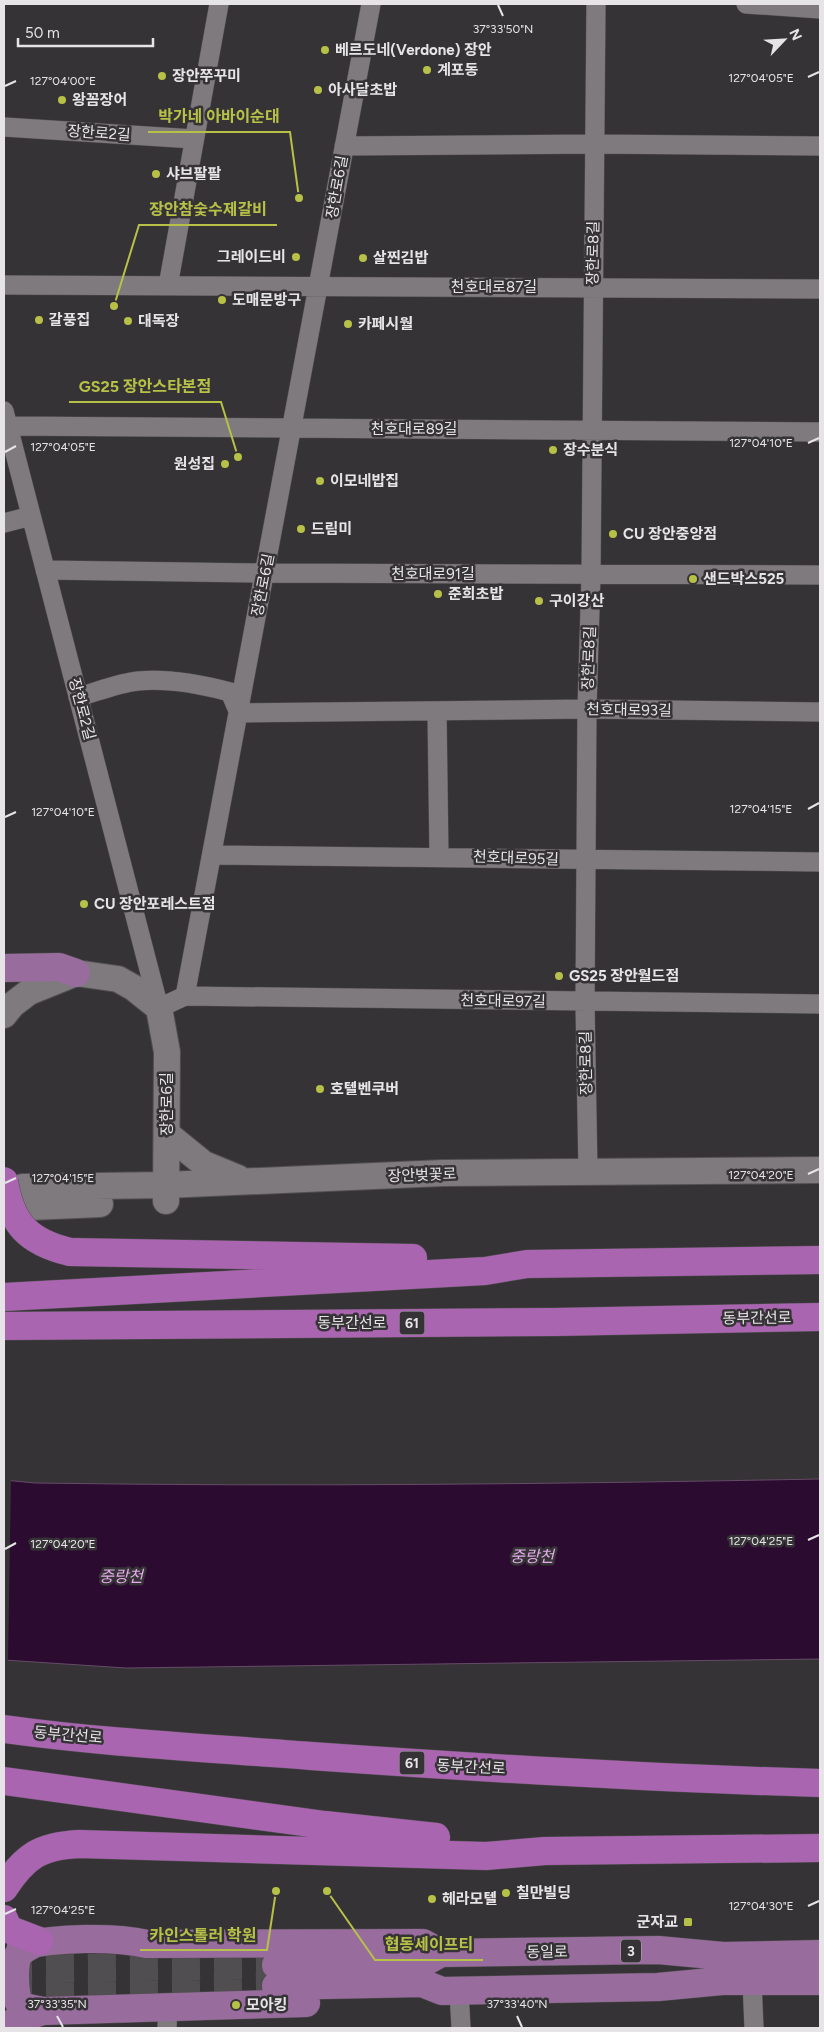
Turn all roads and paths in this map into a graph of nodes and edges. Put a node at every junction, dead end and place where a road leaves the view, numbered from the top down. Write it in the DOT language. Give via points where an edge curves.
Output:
graph roads {
  1 [pos="219,4"];
  2 [pos="371,4"];
  3 [pos="596,4"];
  4 [pos="746,4"];
  5 [pos="820,9"];
  6 [pos="4,127"];
  7 [pos="194,139"];
  8 [pos="594,144"];
  9 [pos="344,146"];
  10 [pos="820,146"];
  11 [pos="4,285"];
  12 [pos="168,286"];
  13 [pos="319,286"];
  14 [pos="592,288"];
  15 [pos="820,289"];
  16 [pos="6,418"];
  17 [pos="293,428"];
  18 [pos="592,430"];
  19 [pos="820,432"];
  20 [pos="31,516"];
  21 [pos="4,523"];
  22 [pos="45,570"];
  23 [pos="265,573"];
  24 [pos="591,574"];
  25 [pos="820,574"];
  26 [pos="78,697"];
  27 [pos="587,709"];
  28 [pos="437,711"];
  29 [pos="820,712"];
  30 [pos="239,713"];
  31 [pos="212,854"];
  32 [pos="439,856"];
  33 [pos="586,860"];
  34 [pos="820,862"];
  35 [pos="4,968"];
  36 [pos="76,973"];
  37 [pos="186,996"];
  38 [pos="585,1002"];
  39 [pos="820,1004"];
  40 [pos="159,1008"];
  41 [pos="4,1015"];
  42 [pos="167,1134"];
  43 [pos="820,1170"];
  44 [pos="588,1172"];
  45 [pos="247,1181"];
  46 [pos="820,1188"];
  47 [pos="19,1192"];
  48 [pos="166,1193"];
  49 [pos="820,1260"];
  50 [pos="527,1264"];
  51 [pos="4,1297"];
  52 [pos="820,1317"];
  53 [pos="4,1326"];
  54 [pos="4,1729"];
  55 [pos="4,1781"];
  56 [pos="820,1783"];
  57 [pos="820,1848"];
  58 [pos="545,1850"];
  59 [pos="4,1888"];
  60 [pos="4,1919"];
  61 [pos="39,1941"];
  62 [pos="4,1951"];
  63 [pos="441,1953"];
  64 [pos="820,1954"];
  65 [pos="752,1981"];
  66 [pos="820,1981"];
  67 [pos="451,1991"];
  68 [pos="43,2010"];
  69 [pos="167,2017"];
  70 [pos="5,2028"];
  71 [pos="461,2028"];
  72 [pos="754,2028"];
  1 -- 7 [label="street"];
  2 -- 9 [label="street, 장한로6길"];
  3 -- 8 [label="street, 장한로8길"];
  4 -- 5 [label="street"];
  6 -- 7 [label="street, 장한로2길"];
  7 -- 12 [label="street"];
  8 -- 9 [label="street, 장한로6길"];
  8 -- 10 [label="street"];
  8 -- 14 [label="street, 장한로8길"];
  9 -- 13 [label="street, 장한로6길"];
  11 -- 12 [label="street, 천호대로87길"];
  12 -- 13 [label="street, 천호대로87길"];
  13 -- 14 [label="street, 천호대로87길"];
  13 -- 17 [label="street, 장한로6길"];
  14 -- 15 [label="street, 천호대로87길"];
  14 -- 18 [label="street, 장한로8길"];
  16 -- 17 [label="street, 천호대로89길"];
  16 -- 20 [label="street, 장한로2길"];
  17 -- 18 [label="street, 천호대로89길"];
  17 -- 23 [label="street, 장한로6길"];
  18 -- 19 [label="street, 천호대로89길"];
  18 -- 24 [label="street, 장한로8길"];
  20 -- 21 [label="street"];
  20 -- 22 [label="street, 장한로2길"];
  22 -- 23 [label="street, 천호대로91길"];
  22 -- 26 [label="street, 장한로2길"];
  23 -- 24 [label="street, 천호대로91길"];
  23 -- 30 [label="street, 장한로6길"];
  24 -- 25 [label="street, 천호대로91길"];
  24 -- 27 [label="street, 장한로8길"];
  26 -- 30 [label="street" via="136,681 169,680 230,692"];
  26 -- 40 [label="street, 장한로2길"];
  27 -- 28 [label="street, 천호대로93길"];
  27 -- 29 [label="street, 천호대로93길"];
  27 -- 33 [label="street, 장한로8길"];
  28 -- 30 [label="street, 천호대로93길"];
  28 -- 32 [label="street"];
  30 -- 31 [label="street, 장한로6길"];
  31 -- 32 [label="street, 천호대로95길"];
  31 -- 37 [label="street, 장한로6길"];
  32 -- 33 [label="street, 천호대로95길"];
  33 -- 34 [label="street, 천호대로95길"];
  33 -- 38 [label="street, 장한로8길"];
  35 -- 36 [label="main road" via="59,967"];
  36 -- 40 [label="street" via="118,979"];
  36 -- 41 [label="street" via="29,992"];
  37 -- 38 [label="street, 천호대로97길"];
  37 -- 40 [label="street"];
  38 -- 39 [label="street, 천호대로97길"];
  38 -- 44 [label="street, 장한로8길"];
  40 -- 42 [label="street, 장한로6길" via="166,1052"];
  42 -- 45 [label="street" via="204,1164"];
  42 -- 48 [label="street, 장한로6길"];
  43 -- 44 [label="street, 장안벚꽃로"];
  44 -- 45 [label="street, 장안벚꽃로" via="443,1173"];
  45 -- 48 [label="street, 장안벚꽃로"];
  46 -- 48 [label="street, 장안벚꽃로"];
  47 -- 48 [label="street, 장안벚꽃로"];
  47 -- 50 [label="highway, bridge" via="13,1214 23,1230 54,1248 70,1252 484,1259"];
  49 -- 50 [label="highway"];
  50 -- 51 [label="highway" via="485,1271"];
  52 -- 53 [label="highway, 동부간선로 / 61"];
  54 -- 56 [label="highway, 동부간선로 / 61" via="213,1749 430,1764"];
  55 -- 58 [label="highway" via="389,1833 487,1841"];
  57 -- 58 [label="highway"];
  58 -- 59 [label="highway" via="486,1856 79,1844 54,1846 34,1855 18,1867"];
  60 -- 61 [label="highway" via="8,1929"];
  61 -- 62 [label="main road"];
  61 -- 63 [label="main road" via="423,1944"];
  61 -- 68 [label="main road" via="17,1955 17,2000 22,2005"];
  63 -- 64 [label="main road, 동일로 / 3" via="658,1950 723,1956"];
  63 -- 67 [label="main road, 동일로 / 3" via="423,1963 276,1976 422,1983"];
  65 -- 66 [label="main road, 동일로 / 3"];
  65 -- 67 [label="main road, 동일로 / 3" via="658,1987"];
  65 -- 72 [label="street"];
  67 -- 69 [label="main road" via="423,1998"];
  67 -- 71 [label="street"];
  68 -- 69 [label="main road"];
  68 -- 70 [label="main road" via="20,2018"];
}
